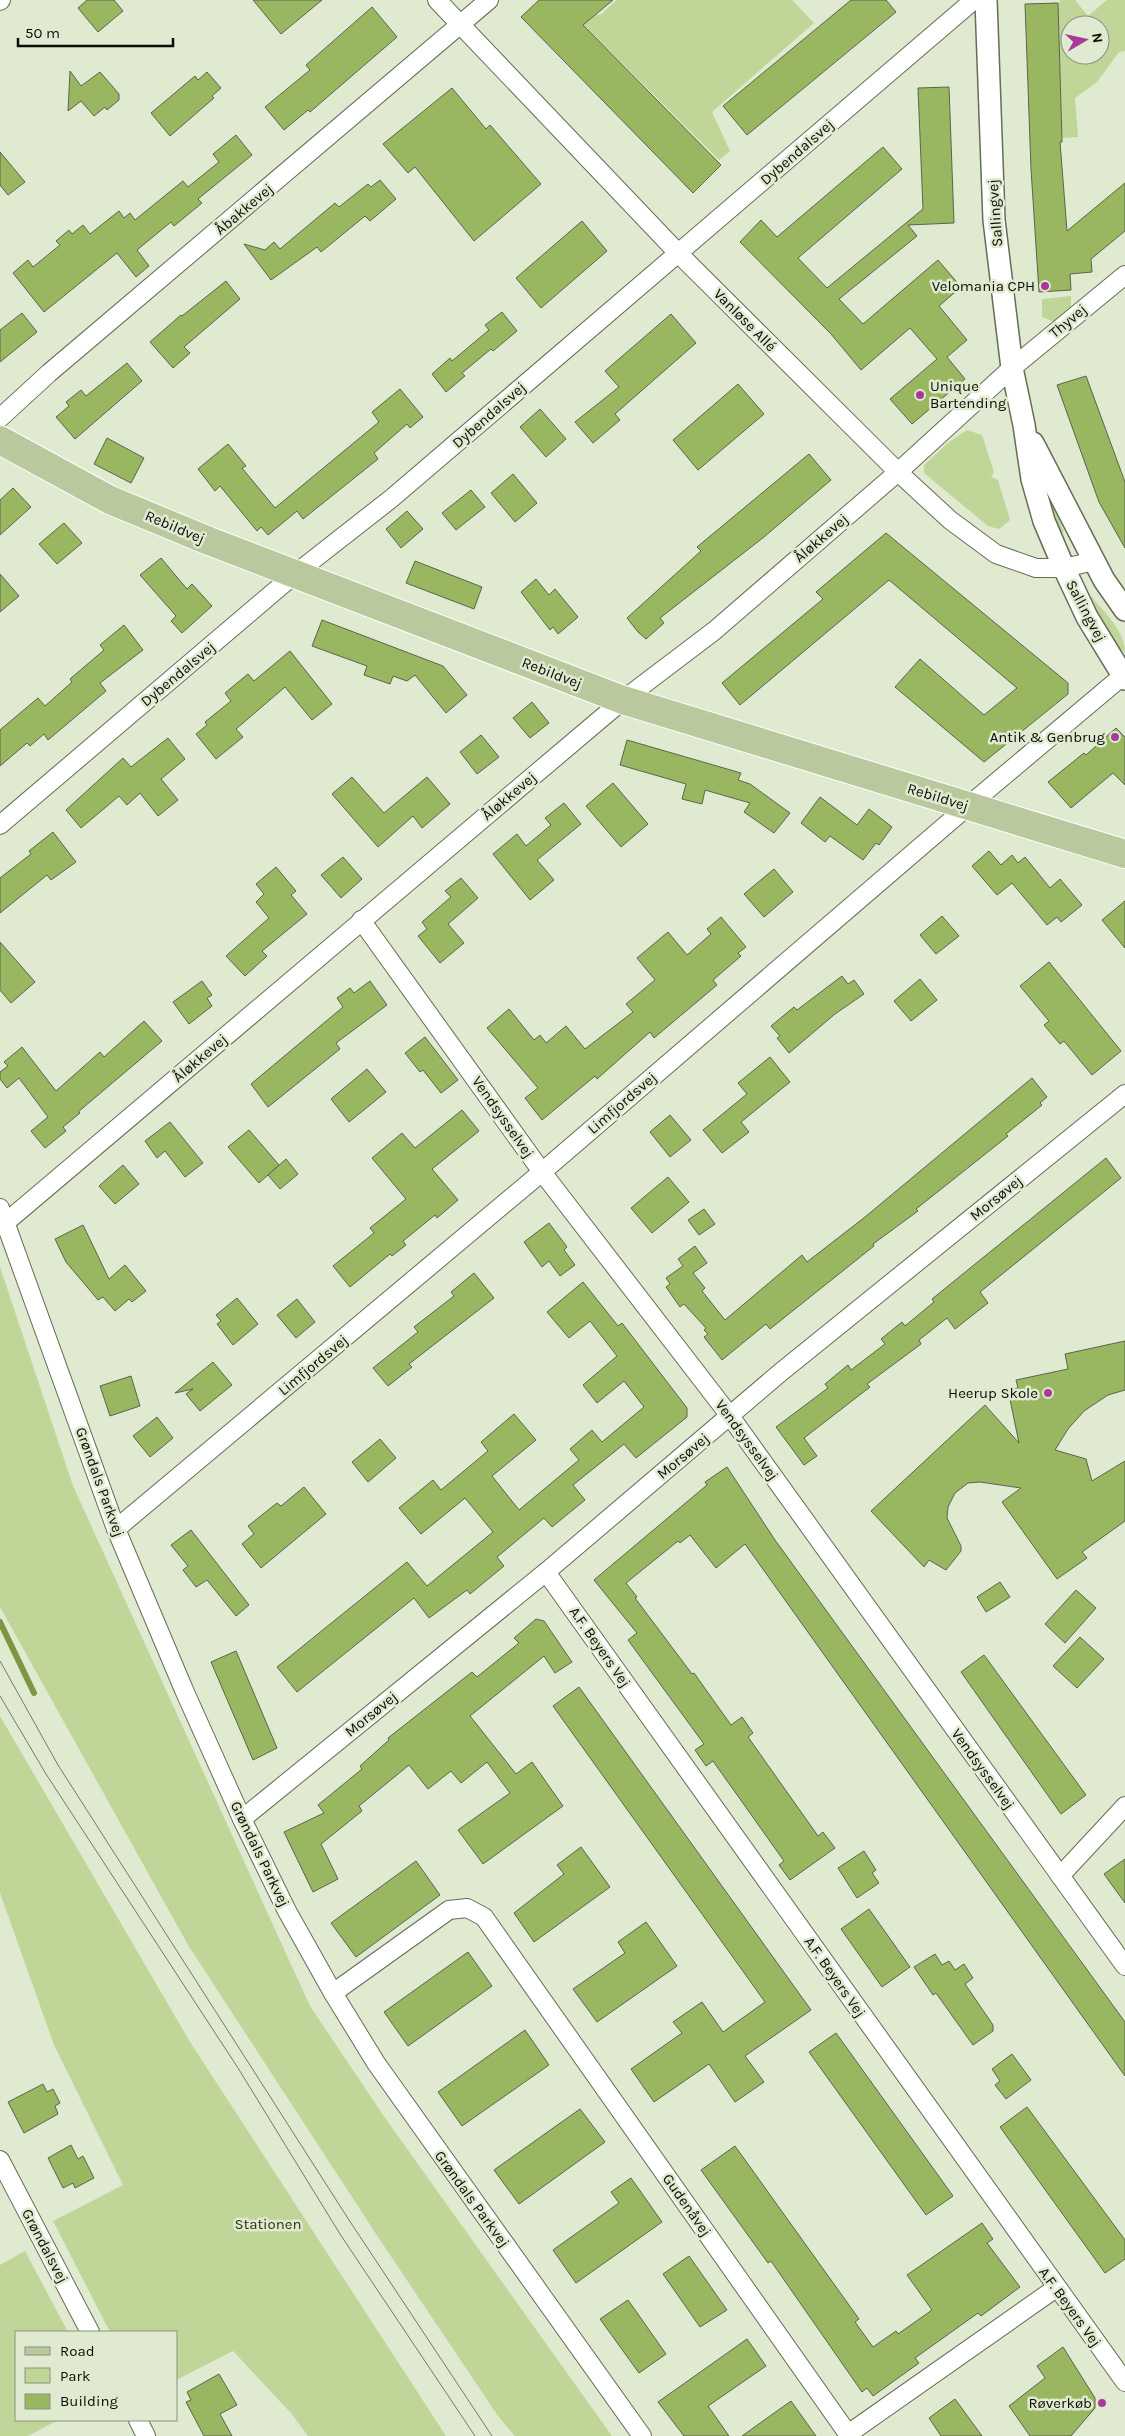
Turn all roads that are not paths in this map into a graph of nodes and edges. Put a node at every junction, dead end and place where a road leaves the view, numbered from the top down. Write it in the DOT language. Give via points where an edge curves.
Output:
graph roads {
  1 [pos="437,0"];
  2 [pos="489,0"];
  3 [pos="974,0"];
  4 [pos="986,0"];
  5 [pos="460,24"];
  6 [pos="679,254"];
  7 [pos="1125,275"];
  8 [pos="1012,368"];
  9 [pos="0,418"];
  10 [pos="1024,425"];
  11 [pos="0,440"];
  12 [pos="898,472"];
  13 [pos="1094,561"];
  14 [pos="1064,568"];
  15 [pos="295,574"];
  16 [pos="1125,610"];
  17 [pos="1124,676"];
  18 [pos="623,700"];
  19 [pos="968,806"];
  20 [pos="0,825"];
  21 [pos="1125,854"];
  22 [pos="361,920"];
  23 [pos="1125,1094"];
  24 [pos="542,1172"];
  25 [pos="2,1215"];
  26 [pos="730,1416"];
  27 [pos="116,1530"];
  28 [pos="546,1572"];
  29 [pos="1125,1806"];
  30 [pos="242,1819"];
  31 [pos="1060,1876"];
  32 [pos="1125,1966"];
  33 [pos="333,1993"];
  34 [pos="0,2160"];
  35 [pos="1056,2288"];
  36 [pos="89,2331"];
  37 [pos="1125,2382"];
  38 [pos="138,2421"];
  39 [pos="146,2436"];
  40 [pos="642,2436"];
  1 -- 5 [label="street, Vanløse Allé"];
  2 -- 5 [label="street, Åbakkevej"];
  3 -- 6 [label="street, Dybendalsvej"];
  4 -- 8 [label="street, Sallingvej" via="994,220"];
  5 -- 6 [label="street, Vanløse Allé"];
  5 -- 9 [label="street, Åbakkevej"];
  6 -- 12 [label="street, Vanløse Allé"];
  6 -- 15 [label="street, Dybendalsvej" via="392,498"];
  7 -- 8 [label="street, Thyvej"];
  8 -- 10 [label="street, Sallingvej"];
  8 -- 12 [label="street, Åløkkevej"];
  10 -- 13 [label="street, Sallingvej"];
  10 -- 14 [label="street, Sallingvej" via="1032,479 1044,521"];
  11 -- 15 [label="main road, Rebildvej" via="110,500"];
  12 -- 14 [label="street, Vanløse Allé" via="950,520 996,554 1036,568"];
  12 -- 18 [label="street, Åløkkevej" via="714,631"];
  13 -- 14 [label="street, Vanløse Allé"];
  13 -- 16 [label="street, Sallingvej"];
  14 -- 17 [label="street, Sallingvej" via="1087,617"];
  15 -- 18 [label="main road, Rebildvej"];
  15 -- 20 [label="street, Dybendalsvej"];
  17 -- 19 [label="street, Limfjordsvej"];
  18 -- 19 [label="main road, Rebildvej"];
  18 -- 22 [label="street, Åløkkevej"];
  19 -- 21 [label="main road, Rebildvej"];
  19 -- 24 [label="street, Limfjordsvej"];
  22 -- 24 [label="street, Vendsysselvej"];
  22 -- 25 [label="street, Åløkkevej"];
  23 -- 26 [label="street, Morsøvej"];
  24 -- 26 [label="street, Vendsysselvej"];
  24 -- 27 [label="street, Limfjordsvej"];
  25 -- 27 [label="street, Grøndals Parkvej"];
  26 -- 28 [label="street, Morsøvej"];
  26 -- 31 [label="street, Vendsysselvej"];
  27 -- 30 [label="street, Grøndals Parkvej"];
  28 -- 30 [label="street, Morsøvej"];
  28 -- 35 [label="street, A.F. Beyers Vej"];
  29 -- 31 [label="street"];
  30 -- 33 [label="street, Grøndals Parkvej" via="287,1911"];
  31 -- 32 [label="street, Vendsysselvej"];
  33 -- 35 [label="street, Gudenåvej" via="449,1910 467,1908 484,1917 848,2434"];
  33 -- 40 [label="street, Grøndals Parkvej" via="376,2064"];
  34 -- 36 [label="street, Grøndalsvej"];
  35 -- 37 [label="street, A.F. Beyers Vej"];
  38 -- 39 [label="street"];
}
